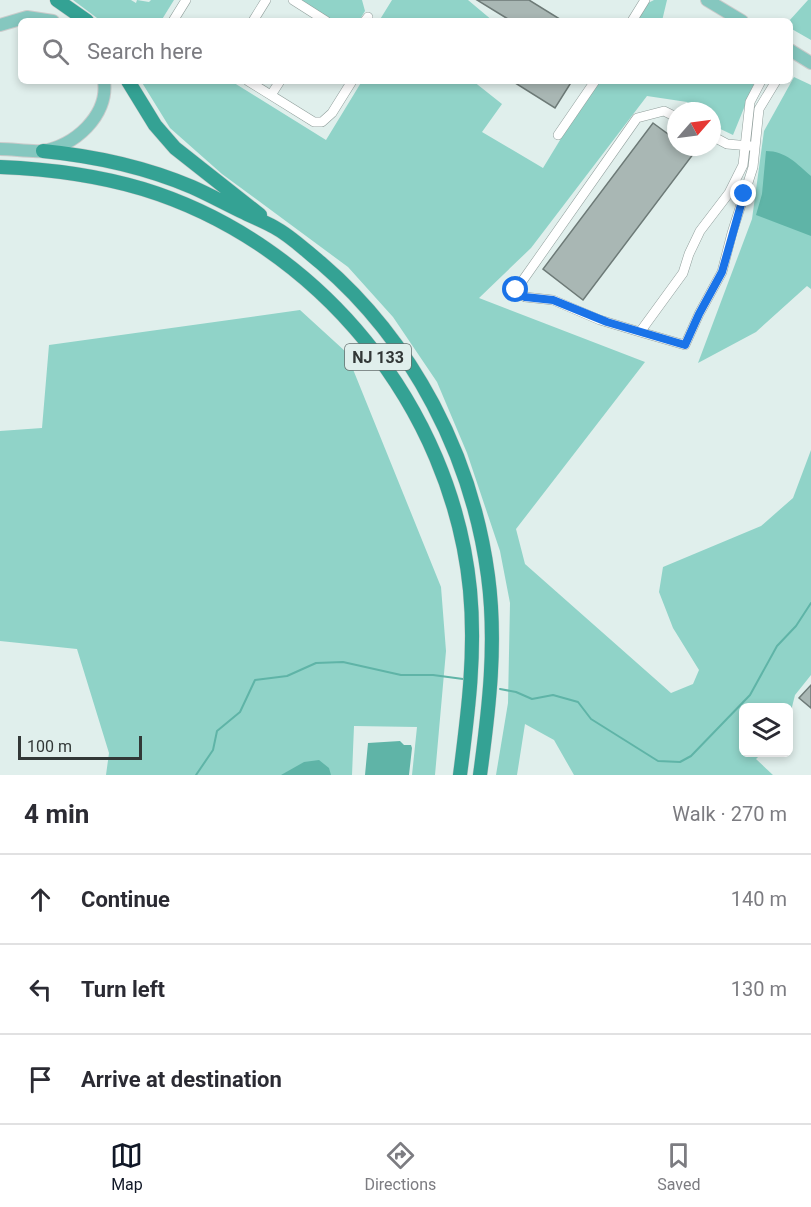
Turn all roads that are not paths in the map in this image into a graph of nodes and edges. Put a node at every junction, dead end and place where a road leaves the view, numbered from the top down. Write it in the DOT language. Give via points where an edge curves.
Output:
graph roads {
  1 [pos="57,0"];
  2 [pos="186,0"];
  3 [pos="266,0"];
  4 [pos="293,0"];
  5 [pos="645,0"];
  6 [pos="707,0"];
  7 [pos="83,18"];
  8 [pos="175,18"];
  9 [pos="255,18"];
  10 [pos="319,18"];
  11 [pos="634,18"];
  12 [pos="737,18"];
  13 [pos="18,19"];
  14 [pos="0,25"];
  15 [pos="793,55"];
  16 [pos="811,63"];
  17 [pos="104,84"];
  18 [pos="130,84"];
  19 [pos="253,84"];
  20 [pos="278,84"];
  21 [pos="350,84"];
  22 [pos="593,84"];
  23 [pos="759,84"];
  24 [pos="774,84"];
  25 [pos="271,95"];
  26 [pos="667,112"];
  27 [pos="558,135"];
  28 [pos="721,141"];
  29 [pos="750,146"];
  30 [pos="0,149"];
  31 [pos="43,151"];
  32 [pos="0,167"];
  33 [pos="275,228"];
  34 [pos="640,332"];
  35 [pos="460,775"];
  36 [pos="480,775"];
  1 -- 7 [label="highway"];
  2 -- 8 [label="lane"];
  3 -- 9 [label="lane"];
  4 -- 10 [label="lane"];
  5 -- 11 [label="lane"];
  6 -- 12 [label="main road"];
  13 -- 14 [label="main road"];
  15 -- 16 [label="main road"];
  17 -- 31 [label="main road" via="102,104 87,129"];
  18 -- 33 [label="highway" via="154,125 175,148"];
  19 -- 25 [label="lane"];
  20 -- 25 [label="lane"];
  21 -- 25 [label="lane" via="322,122 314,122"];
  22 -- 27 [label="lane"];
  23 -- 29 [label="lane" via="750,102"];
  24 -- 29 [label="lane" via="759,109"];
  26 -- 34 [label="lane" via="637,118 516,290 525,297 553,300"];
  28 -- 29 [label="lane"];
  29 -- 34 [label="lane" via="729,193 700,231 683,273"];
  29 -- 34 [label="lane" via="753,167 722,272 685,345"];
  30 -- 31 [label="main road, NJ 133"];
  31 -- 33 [label="highway, NJ 133" via="102,159 167,177"];
  32 -- 35 [label="highway, NJ 133" via="49,169 112,180 166,197 218,221 273,254 305,279 374,351 430,444 450,496 466,560 472,666"];
  33 -- 36 [label="highway, NJ 133" via="334,274 391,335 436,411 460,465 484,548 492,613 491,685"];
}
